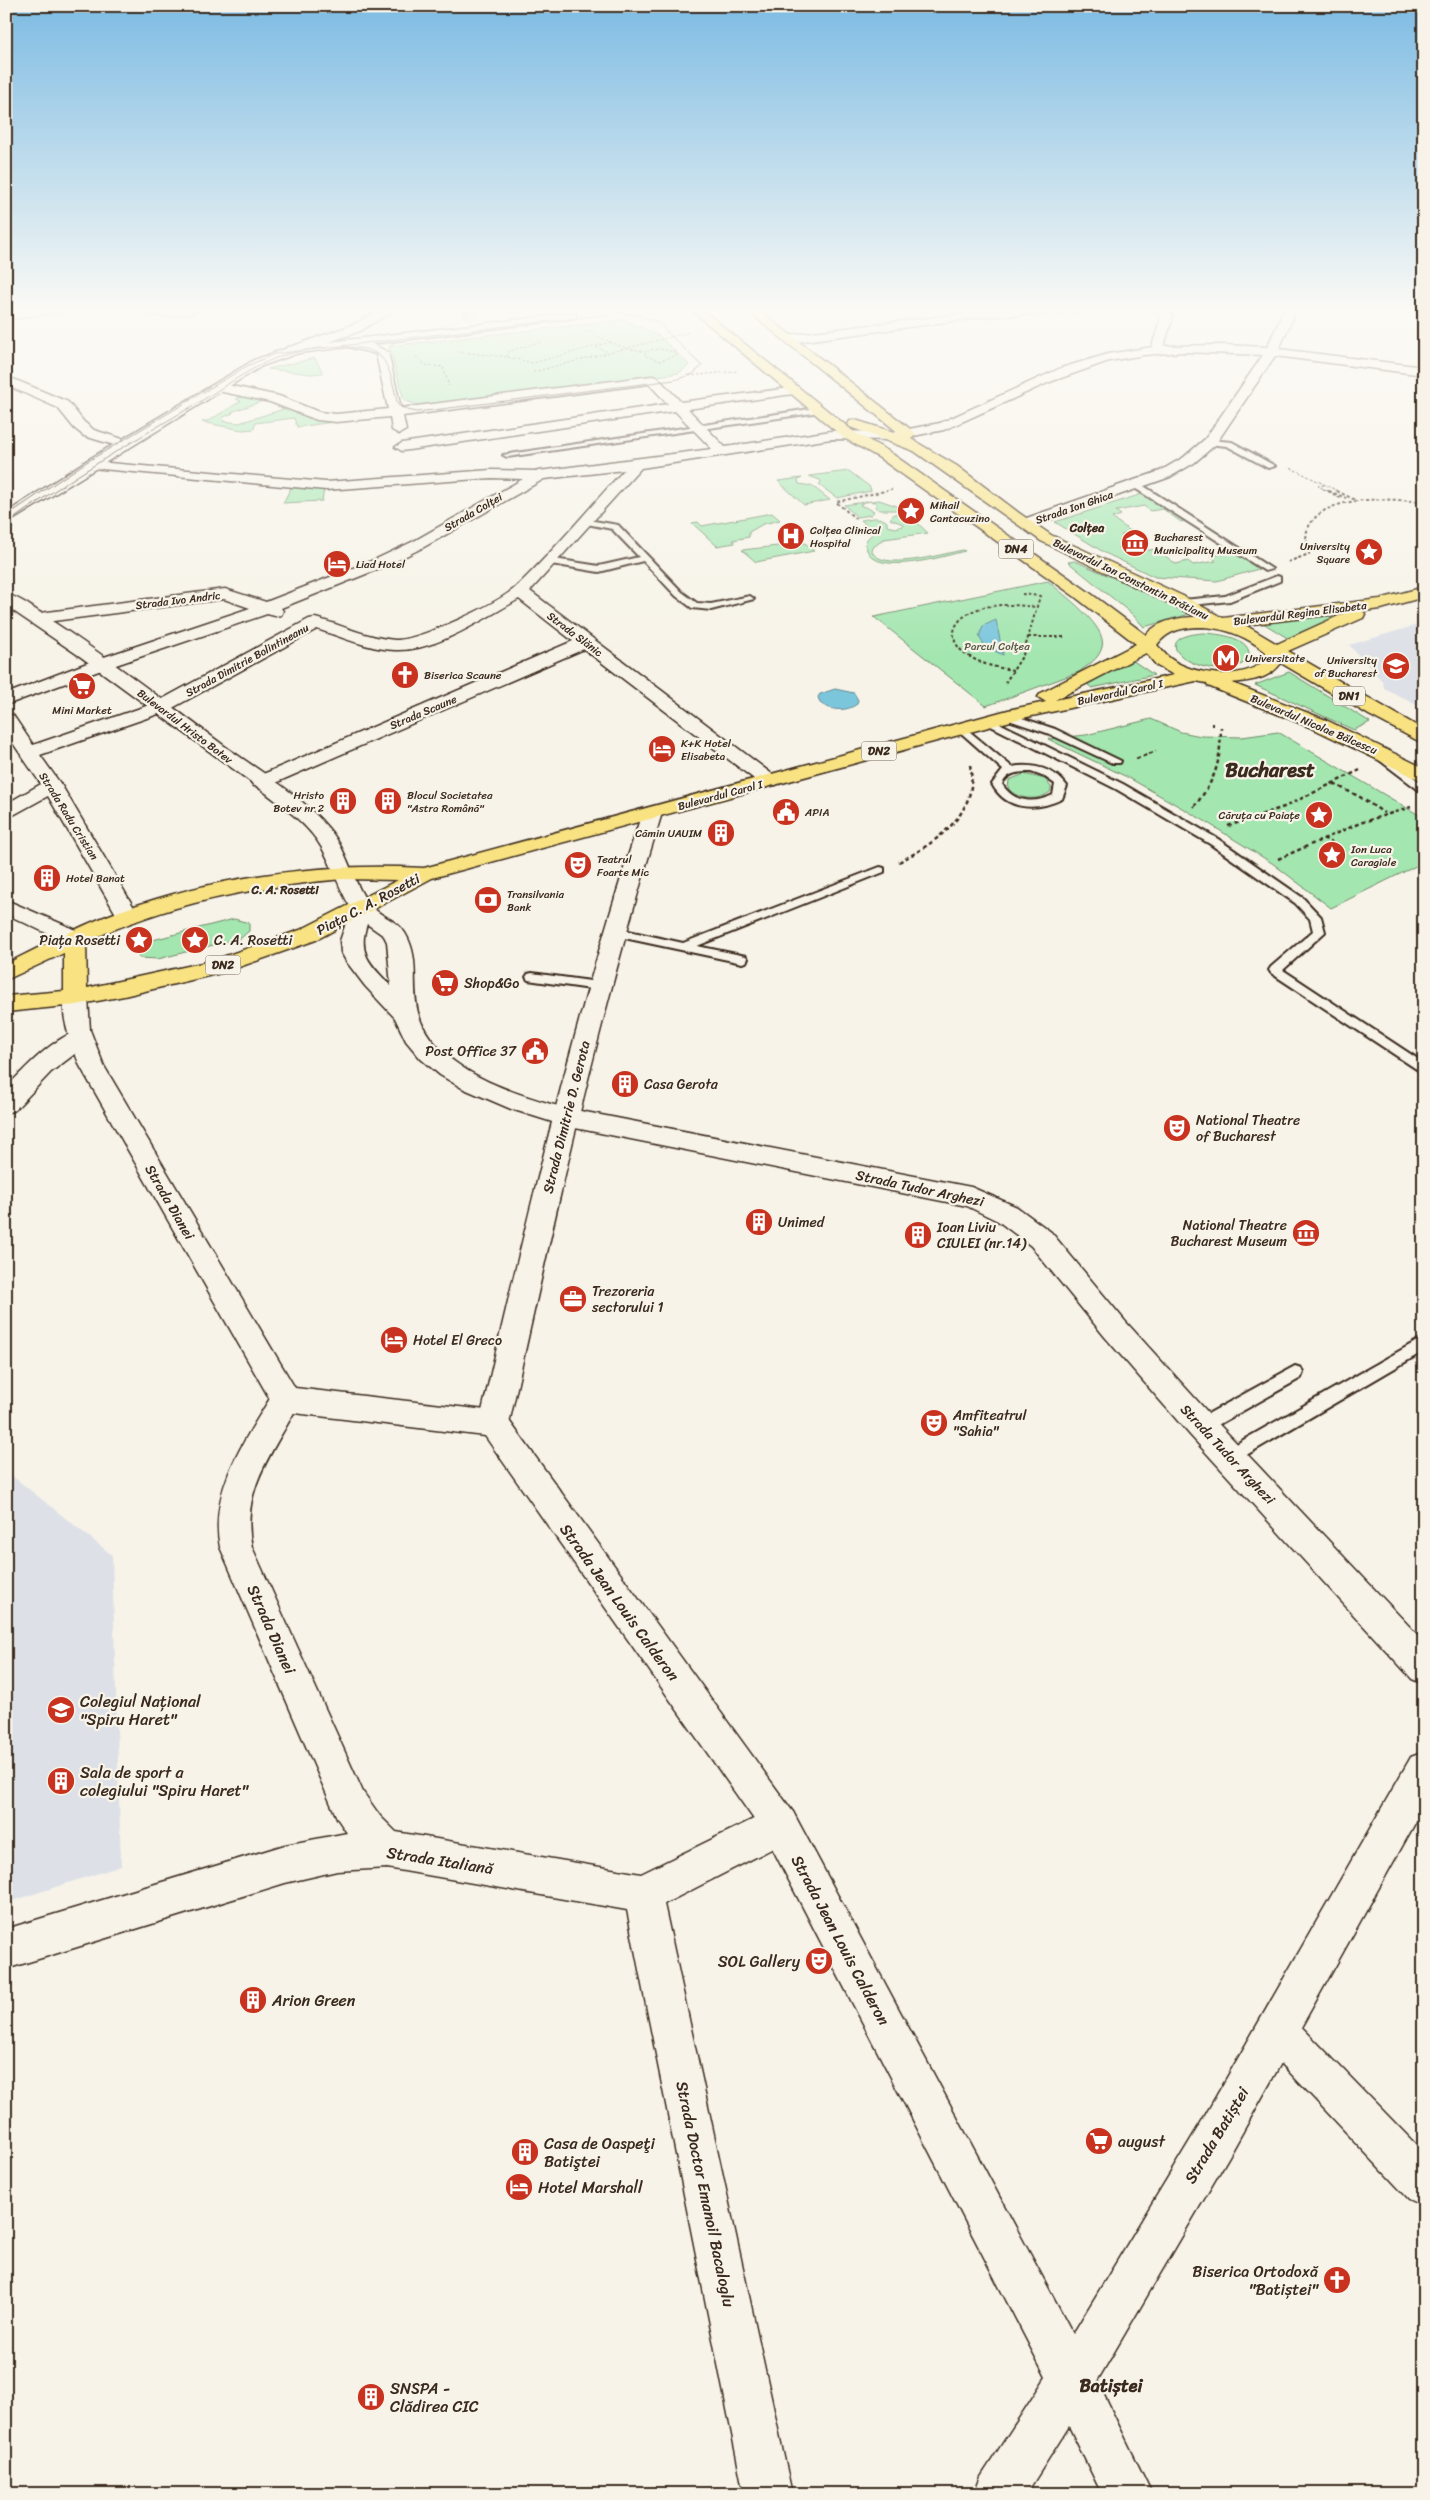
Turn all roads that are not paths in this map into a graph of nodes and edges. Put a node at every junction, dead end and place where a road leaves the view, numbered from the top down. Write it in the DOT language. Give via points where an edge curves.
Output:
graph roads {
  1 [pos="79,425"];
  2 [pos="156,425"];
  3 [pos="398,425"];
  4 [pos="484,425"];
  5 [pos="553,425"];
  6 [pos="708,425"];
  7 [pos="844,425"];
  8 [pos="847,425"];
  9 [pos="880,425"];
  10 [pos="897,425"];
  11 [pos="947,425"];
  12 [pos="1222,425"];
  13 [pos="698,426"];
  14 [pos="852,429"];
  15 [pos="491,434"];
  16 [pos="909,434"];
  17 [pos="870,436"];
  18 [pos="893,436"];
  19 [pos="1214,437"];
  20 [pos="124,444"];
  21 [pos="402,447"];
  22 [pos="919,448"];
  23 [pos="722,451"];
  24 [pos="883,454"];
  25 [pos="507,455"];
  26 [pos="91,464"];
  27 [pos="637,464"];
  28 [pos="1271,466"];
  29 [pos="540,475"];
  30 [pos="409,480"];
  31 [pos="1136,485"];
  32 [pos="6,520"];
  33 [pos="585,521"];
  34 [pos="1026,523"];
  35 [pos="645,558"];
  36 [pos="548,561"];
  37 [pos="1268,569"];
  38 [pos="1277,579"];
  39 [pos="520,592"];
  40 [pos="1424,592"];
  41 [pos="6,599"];
  42 [pos="750,600"];
  43 [pos="1183,603"];
  44 [pos="1381,604"];
  45 [pos="268,608"];
  46 [pos="38,618"];
  47 [pos="315,623"];
  48 [pos="1220,623"];
  49 [pos="585,642"];
  50 [pos="1148,645"];
  51 [pos="1275,651"];
  52 [pos="101,664"];
  53 [pos="1198,677"];
  54 [pos="6,700"];
  55 [pos="161,707"];
  56 [pos="1003,717"];
  57 [pos="6,720"];
  58 [pos="963,728"];
  59 [pos="1424,738"];
  60 [pos="1374,750"];
  61 [pos="28,752"];
  62 [pos="1116,761"];
  63 [pos="1010,771"];
  64 [pos="1424,776"];
  65 [pos="769,781"];
  66 [pos="261,782"];
  67 [pos="52,786"];
  68 [pos="1424,791"];
  69 [pos="6,812"];
  70 [pos="652,813"];
  71 [pos="880,870"];
  72 [pos="344,873"];
  73 [pos="424,874"];
  74 [pos="6,906"];
  75 [pos="362,908"];
  76 [pos="128,916"];
  77 [pos="615,932"];
  78 [pos="74,938"];
  79 [pos="684,947"];
  80 [pos="742,959"];
  81 [pos="6,973"];
  82 [pos="532,977"];
  83 [pos="598,986"];
  84 [pos="76,996"];
  85 [pos="6,1004"];
  86 [pos="405,1014"];
  87 [pos="80,1038"];
  88 [pos="1424,1070"];
  89 [pos="6,1104"];
  90 [pos="565,1117"];
  91 [pos="1424,1343"];
  92 [pos="1295,1373"];
  93 [pos="286,1399"];
  94 [pos="494,1424"];
  95 [pos="1200,1426"];
  96 [pos="1230,1456"];
  97 [pos="1424,1667"];
  98 [pos="1424,1770"];
  99 [pos="780,1825"];
  100 [pos="387,1849"];
  101 [pos="643,1894"];
  102 [pos="6,1949"];
  103 [pos="1278,2031"];
  104 [pos="1424,2184"];
  105 [pos="1072,2378"];
  106 [pos="768,2494"];
  107 [pos="998,2494"];
  108 [pos="1128,2494"];
  1 -- 20 [label="street" via="84,431"];
  2 -- 20 [label="street"];
  3 -- 21 [label="street"];
  4 -- 15 [label="street"];
  5 -- 15 [label="street"];
  6 -- 13 [label="lane"];
  7 -- 14 [label="main road, Bulevardul Ion Constantin Brătianu / DN4"];
  8 -- 14 [label="main road, Bulevardul Ion Constantin Brătianu / DN4"];
  9 -- 18 [label="main road, Bulevardul Ion Constantin Brătianu / DN4"];
  10 -- 16 [label="main road, Bulevardul Ion Constantin Brătianu / DN4"];
  11 -- 16 [label="street, Strada Colței"];
  12 -- 19 [label="street, Strada Ion Ghica"];
  13 -- 23 [label="street"];
  13 -- 25 [label="lane"];
  14 -- 17 [label="street, Strada Colței"];
  14 -- 18 [label="main road, Bulevardul Ion Constantin Brătianu"];
  14 -- 23 [label="street, Strada Colței" via="832,435"];
  14 -- 24 [label="main road, Bulevardul Ion Constantin Brătianu / DN4"];
  15 -- 21 [label="street"];
  15 -- 25 [label="street"];
  16 -- 18 [label="street, Strada Colței"];
  16 -- 22 [label="main road, Bulevardul Ion Constantin Brătianu / DN4"];
  17 -- 18 [label="street, Strada Colței"];
  17 -- 24 [label="main road, DN4"];
  18 -- 22 [label="main road, Bulevardul Ion Constantin Brătianu / DN4"];
  19 -- 28 [label="lane"];
  19 -- 31 [label="street, Strada Ion Ghica" via="1185,464"];
  20 -- 26 [label="street"];
  21 -- 30 [label="street"];
  22 -- 34 [label="main road, Bulevardul Ion Constantin Brătianu / DN4"];
  23 -- 27 [label="street, Strada Colței"];
  24 -- 50 [label="main road, DN4"];
  25 -- 29 [label="street" via="518,466"];
  26 -- 30 [label="street" via="326,486"];
  26 -- 32 [label="street"];
  27 -- 29 [label="street, Strada Colței"];
  27 -- 33 [label="street"];
  29 -- 30 [label="street" via="491,474"];
  29 -- 45 [label="street, Strada Colței" via="398,556"];
  31 -- 34 [label="street, Strada Ion Ghica"];
  31 -- 37 [label="lane"];
  33 -- 35 [label="lane" via="616,527"];
  33 -- 36 [label="street"];
  34 -- 43 [label="main road, Bulevardul Ion Constantin Brătianu / DN4" via="1096,564"];
  35 -- 36 [label="lane" via="599,569"];
  35 -- 42 [label="lane" via="695,606 711,607"];
  36 -- 39 [label="street"];
  38 -- 43 [label="lane" via="1228,599"];
  39 -- 47 [label="street, Strada Dimitrie Bolintineanu" via="450,629 413,644 394,645"];
  39 -- 49 [label="street, Strada Slănic"];
  40 -- 44 [label="main road, Bulevardul Regina Elisabeta"];
  41 -- 46 [label="street, Bulevardul Hristo Botev"];
  43 -- 48 [label="main road, Bulevardul Ion Constantin Brătianu / DN4"];
  44 -- 48 [label="main road, Bulevardul Regina Elisabeta"];
  44 -- 51 [label="main road, Bulevardul Regina Elisabeta"];
  45 -- 46 [label="street, Strada Ivo Andric" via="238,597 211,594"];
  45 -- 47 [label="street, Strada Ivo Andric"];
  45 -- 52 [label="street, Strada Colței"];
  46 -- 52 [label="street, Bulevardul Hristo Botev"];
  47 -- 55 [label="street, Strada Dimitrie Bolintineanu"];
  48 -- 50 [label="main road, DN4" via="1188,623 1169,627 1154,635"];
  48 -- 51 [label="main road, DN4" via="1254,635"];
  49 -- 65 [label="street, Strada Slănic"];
  49 -- 66 [label="street, Strada Scaune"];
  50 -- 53 [label="main road, DN4" via="1163,662"];
  50 -- 56 [label="main road, Bulevardul Carol I / DN2"];
  51 -- 53 [label="main road, DN4" via="1269,666 1250,676 1235,679"];
  51 -- 59 [label="main road, DN1"];
  52 -- 54 [label="street, Strada Colței"];
  52 -- 55 [label="street, Bulevardul Hristo Botev"];
  53 -- 56 [label="main road, Bulevardul Carol I / DN2"];
  53 -- 60 [label="main road, Bulevardul Nicolae Bălcescu" via="1319,724"];
  55 -- 61 [label="street, Strada Dimitrie Bolintineanu"];
  55 -- 66 [label="street, Bulevardul Hristo Botev"];
  56 -- 58 [label="main road, Bulevardul Carol I / DN2"];
  56 -- 62 [label="lane" via="1051,731"];
  56 -- 88 [label="lane" via="1202,833 1262,873 1306,908 1318,924 1319,932 1275,970"];
  57 -- 61 [label="street, Strada Radu Cristian"];
  58 -- 63 [label="lane"];
  58 -- 65 [label="main road, Bulevardul Carol I / DN2"];
  60 -- 64 [label="main road, Bulevardul Nicolae Bălcescu"];
  60 -- 68 [label="lane"];
  61 -- 67 [label="street, Strada Radu Cristian"];
  63 -- 63 [label="lane" via="998,779 997,784 1003,795 1011,800 1042,804 1062,792 1058,780 1051,775 1031,769"];
  65 -- 70 [label="main road, Bulevardul Carol I / DN2"];
  66 -- 72 [label="street, Bulevardul Hristo Botev" via="312,822 333,849"];
  67 -- 69 [label="street"];
  67 -- 76 [label="street, Strada Radu Cristian"];
  70 -- 73 [label="main road, Bulevardul Carol I / DN2"];
  70 -- 77 [label="street, Strada Dimitrie D. Gerota"];
  71 -- 79 [label="lane"];
  72 -- 73 [label="main road, Piața C. A. Rosetti / DN2"];
  72 -- 75 [label="street"];
  72 -- 76 [label="main road, Piața C. A. Rosetti / DN2" via="230,889"];
  73 -- 75 [label="main road, Piața C. A. Rosetti / DN2"];
  74 -- 78 [label="street"];
  75 -- 84 [label="main road, Piața C. A. Rosetti / DN2" via="308,935 218,967"];
  75 -- 86 [label="street, Strada Tudor Arghezi" via="395,935"];
  75 -- 86 [label="street, Strada Tudor Arghezi" via="350,946 372,981"];
  76 -- 78 [label="main road, Piața C. A. Rosetti / DN2"];
  77 -- 79 [label="lane"];
  77 -- 83 [label="street, Strada Dimitrie D. Gerota"];
  78 -- 81 [label="main road, Piața C. A. Rosetti / DN2"];
  78 -- 84 [label="main road"];
  79 -- 80 [label="lane"];
  82 -- 83 [label="lane"];
  83 -- 90 [label="street, Strada Dimitrie D. Gerota"];
  84 -- 85 [label="main road, Piața C. A. Rosetti / DN2"];
  84 -- 87 [label="street, Strada Dianei"];
  86 -- 90 [label="street, Strada Tudor Arghezi" via="423,1046 450,1069 512,1100"];
  87 -- 89 [label="street" via="42,1066"];
  87 -- 93 [label="street, Strada Dianei" via="96,1075"];
  90 -- 94 [label="street, Strada Dimitrie D. Gerota"];
  90 -- 95 [label="street, Strada Tudor Arghezi" via="970,1197 1012,1214 1041,1239"];
  91 -- 96 [label="lane"];
  92 -- 95 [label="lane"];
  93 -- 94 [label="street"];
  93 -- 100 [label="street, Strada Dianei" via="242,1480 232,1528 236,1547 350,1805"];
  94 -- 99 [label="street, Strada Jean Louis Calderon"];
  95 -- 96 [label="street, Strada Tudor Arghezi"];
  96 -- 97 [label="street, Strada Tudor Arghezi"];
  98 -- 103 [label="street, Strada Batiștei"];
  99 -- 101 [label="street"];
  99 -- 105 [label="street, Strada Jean Louis Calderon"];
  100 -- 101 [label="street, Strada Italiană"];
  100 -- 102 [label="street, Strada Italiană" via="337,1852 285,1864"];
  101 -- 106 [label="street, Strada Doctor Emanoil Bacaloglu"];
  103 -- 104 [label="street"];
  103 -- 105 [label="street, Strada Batiștei"];
  105 -- 107 [label="street, Strada Batiștei"];
  105 -- 108 [label="street, Strada Jean Louis Calderon"];
}
